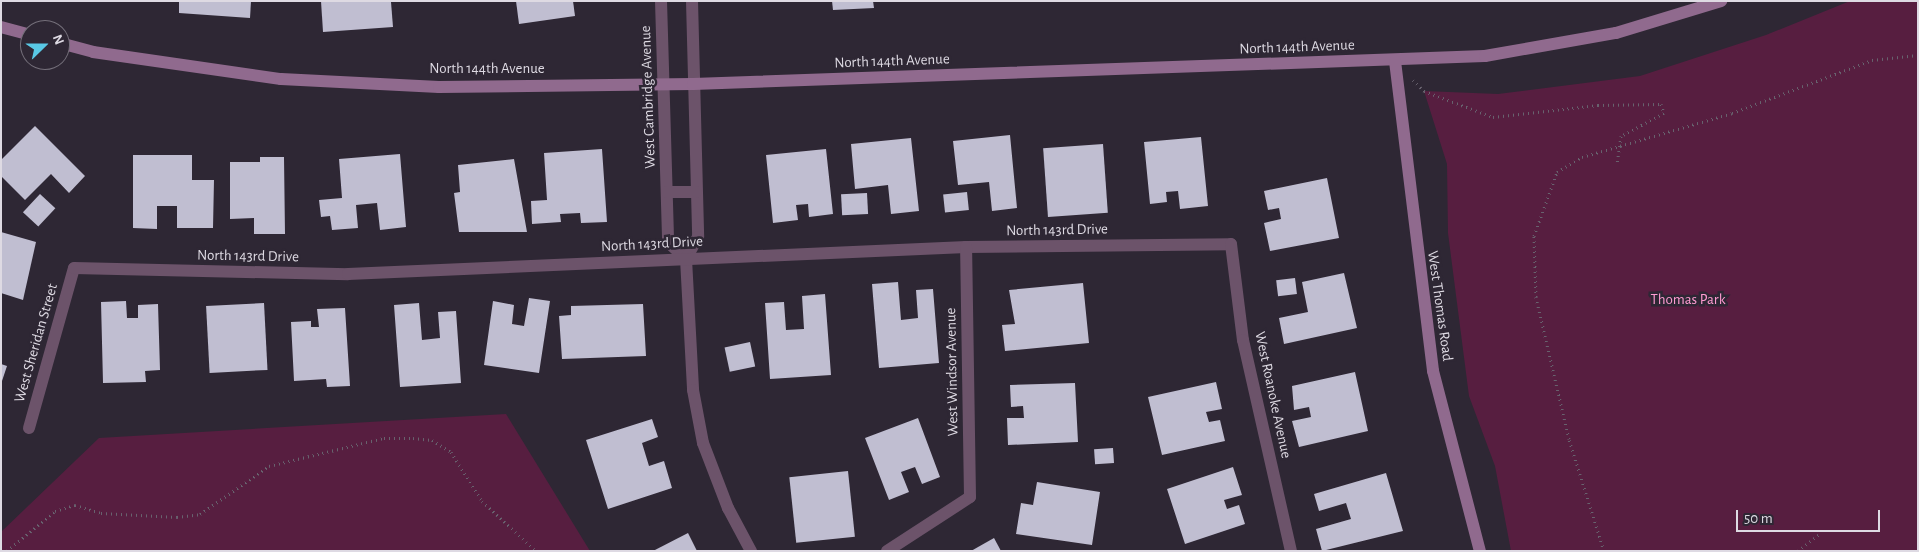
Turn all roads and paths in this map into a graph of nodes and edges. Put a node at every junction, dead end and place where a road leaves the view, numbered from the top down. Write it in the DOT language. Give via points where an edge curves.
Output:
graph roads {
  1 [pos="660,1"];
  2 [pos="692,1"];
  3 [pos="1721,1"];
  4 [pos="1,26"];
  5 [pos="20,32"];
  6 [pos="70,46"];
  7 [pos="1918,55"];
  8 [pos="1396,61"];
  9 [pos="664,84"];
  10 [pos="693,84"];
  11 [pos="1617,149"];
  12 [pos="1617,162"];
  13 [pos="667,192"];
  14 [pos="696,192"];
  15 [pos="1231,244"];
  16 [pos="966,247"];
  17 [pos="686,259"];
  18 [pos="74,268"];
  19 [pos="29,428"];
  20 [pos="1820,534"];
  21 [pos="7,551"];
  22 [pos="536,551"];
  23 [pos="751,551"];
  24 [pos="887,551"];
  25 [pos="1291,551"];
  26 [pos="1480,551"];
  27 [pos="1604,551"];
  28 [pos="1798,551"];
  1 -- 9 [label="street, West Cambridge Avenue"];
  2 -- 10 [label="street"];
  3 -- 8 [label="main road, North 144th Avenue" via="1677,18 1548,48"];
  4 -- 5 [label="main road"];
  6 -- 9 [label="main road, North 144th Avenue" via="93,52 281,79 439,87"];
  7 -- 11 [label="path" via="1872,60 1769,101"];
  8 -- 10 [label="main road, North 144th Avenue"];
  8 -- 11 [label="path" via="1424,91 1493,117 1598,105 1661,104 1664,113 1621,136"];
  8 -- 26 [label="main road, West Thomas Road" via="1433,370"];
  9 -- 10 [label="main road, North 144th Avenue"];
  9 -- 13 [label="street, West Cambridge Avenue"];
  10 -- 14 [label="street"];
  11 -- 12 [label="path"];
  11 -- 27 [label="path" via="1582,158 1557,172 1534,236 1541,333"];
  13 -- 14 [label="street"];
  13 -- 17 [label="street, West Cambridge Avenue" via="668,242"];
  14 -- 17 [label="street" via="698,237"];
  15 -- 16 [label="street, North 143rd Drive"];
  15 -- 25 [label="street, West Roanoke Avenue" via="1243,340"];
  16 -- 17 [label="street, North 143rd Drive"];
  16 -- 24 [label="street, West Windsor Avenue" via="970,497"];
  17 -- 18 [label="street, North 143rd Drive" via="348,274"];
  17 -- 23 [label="street" via="692,390 703,443 728,508"];
  18 -- 19 [label="street, West Sheridan Street"];
  20 -- 28 [label="path"];
  21 -- 22 [label="path" via="56,510 75,505 100,513 200,514 269,466 384,438 413,438 432,440 451,452 482,501"];
}
